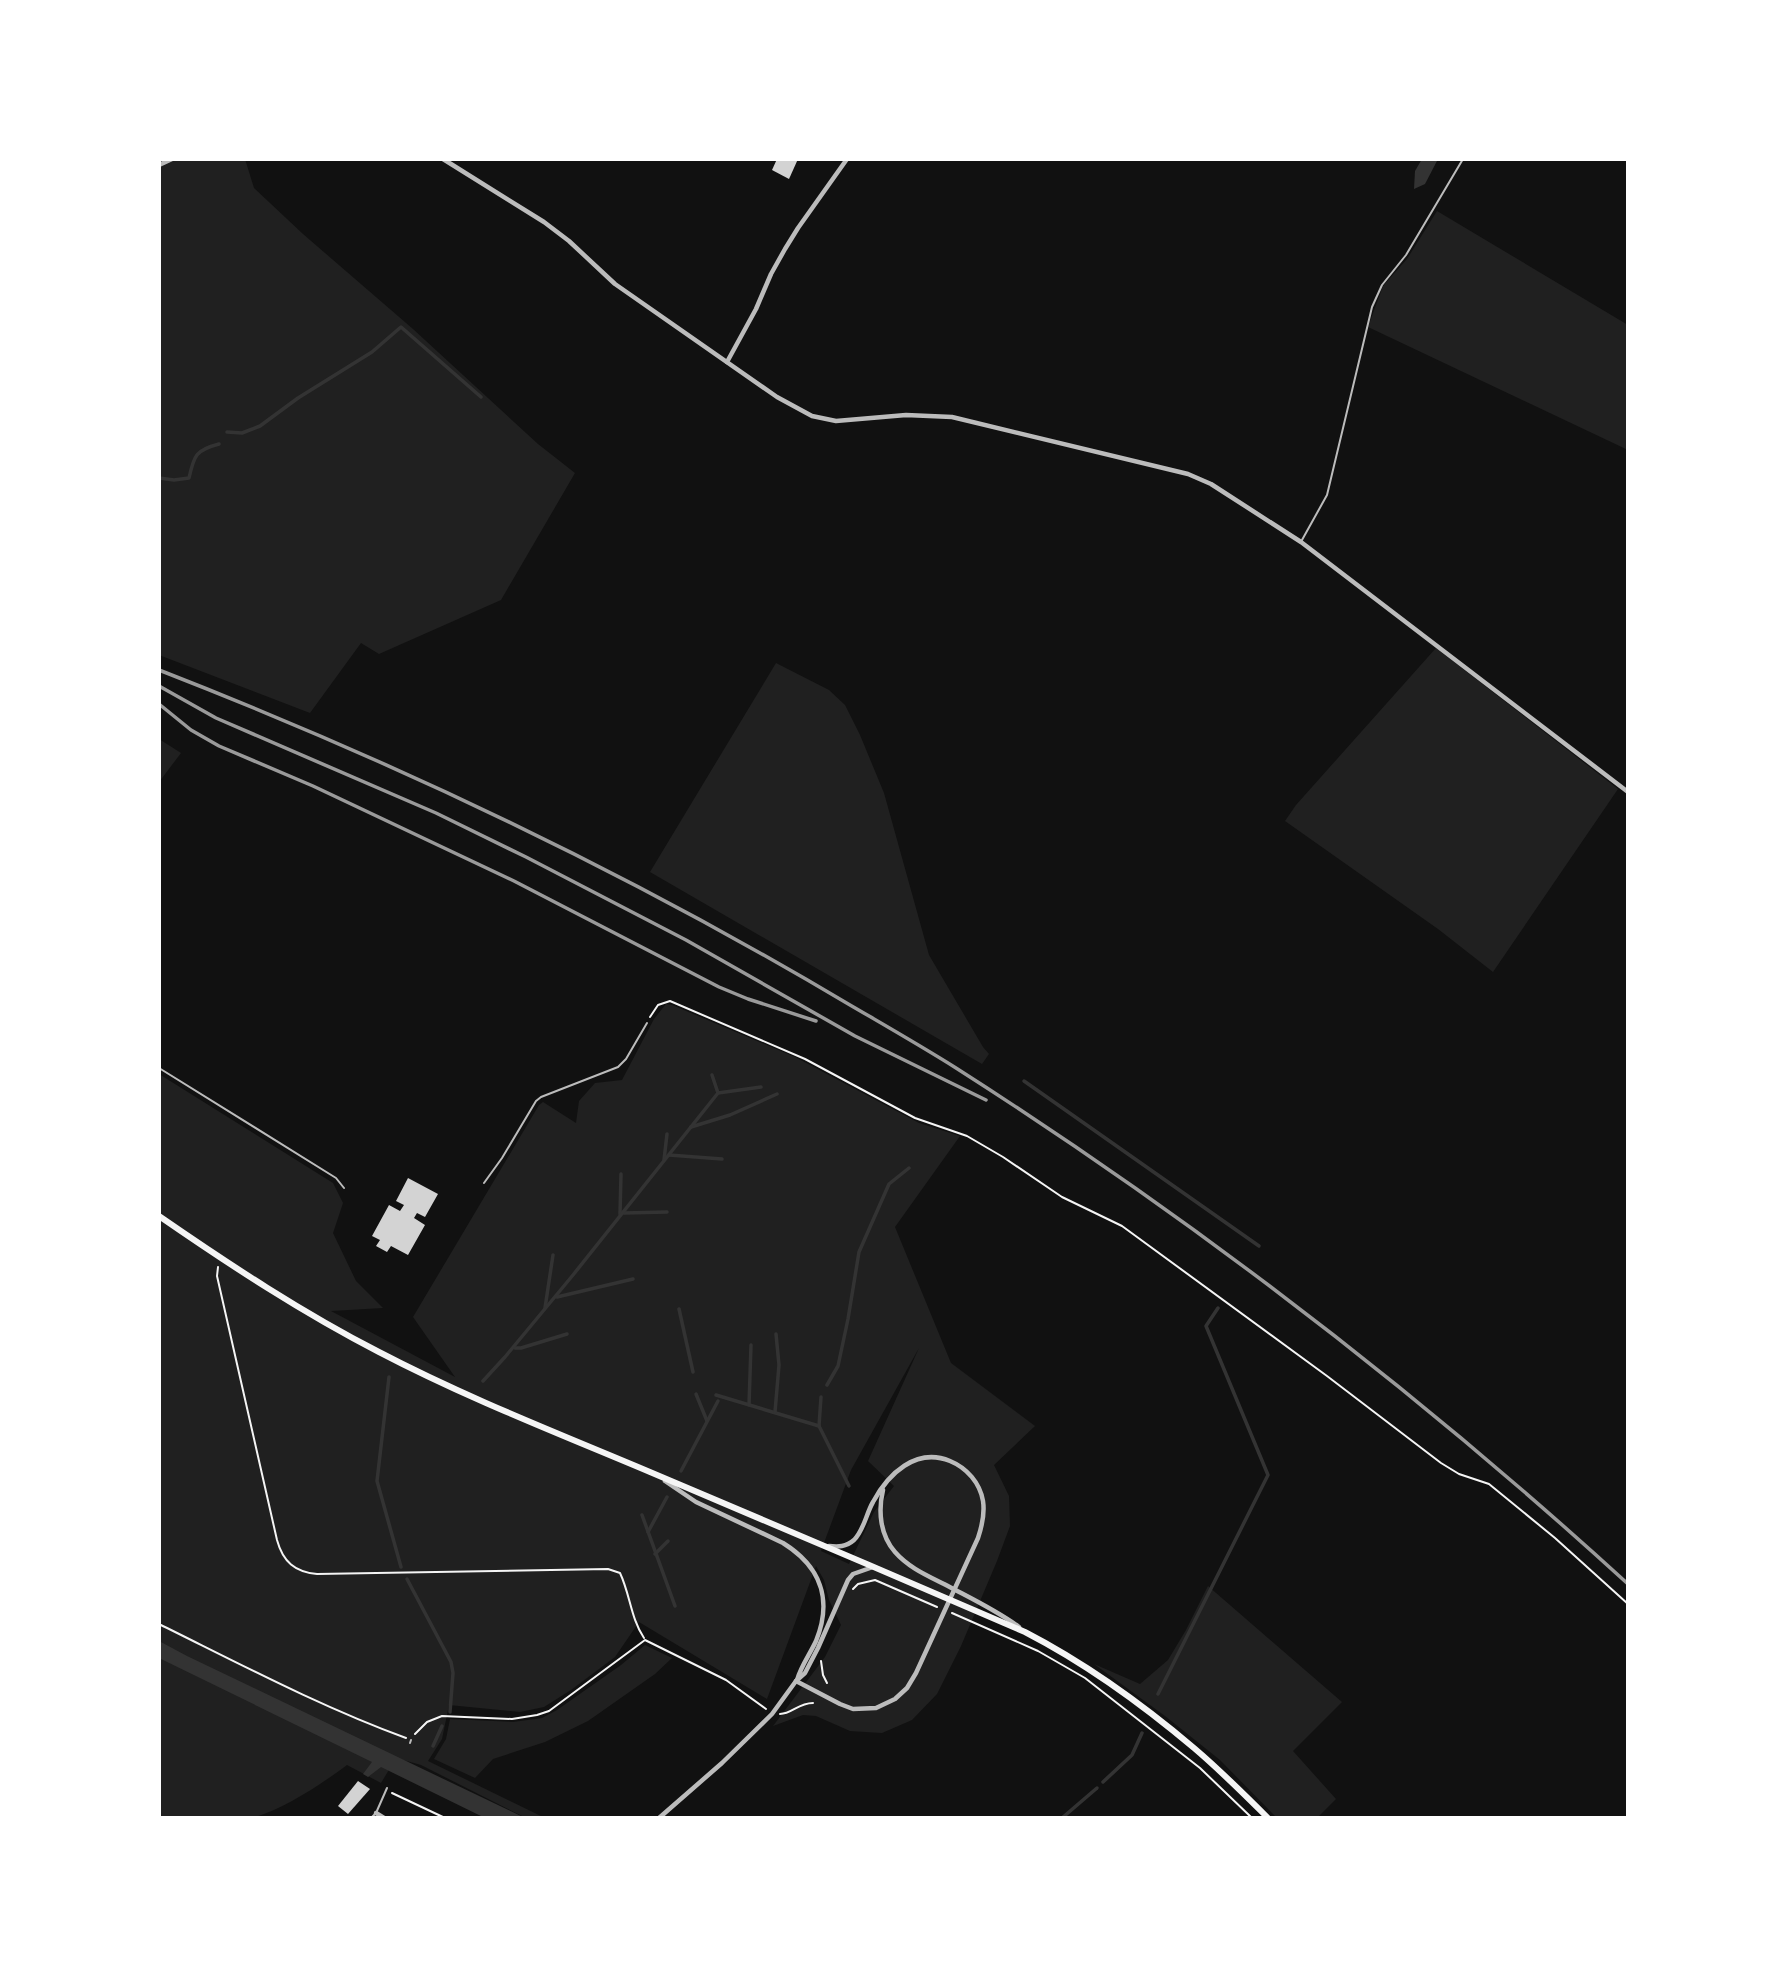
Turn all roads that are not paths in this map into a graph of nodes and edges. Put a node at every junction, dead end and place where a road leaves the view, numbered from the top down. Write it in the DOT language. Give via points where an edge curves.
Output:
graph roads {
  1 [pos="172,159"];
  2 [pos="443,159"];
  3 [pos="847,159"];
  4 [pos="1463,159"];
  5 [pos="159,165"];
  6 [pos="727,362"];
  7 [pos="1301,542"];
  8 [pos="1628,792"];
  9 [pos="647,1023"];
  10 [pos="159,1068"];
  11 [pos="484,1183"];
  12 [pos="344,1188"];
  13 [pos="159,1216"];
  14 [pos="656,1474"];
  15 [pos="884,1486"];
  16 [pos="821,1545"];
  17 [pos="874,1567"];
  18 [pos="1025,1632"];
  19 [pos="796,1681"];
  20 [pos="387,1789"];
  21 [pos="376,1813"];
  22 [pos="371,1818"];
  23 [pos="384,1818"];
  24 [pos="659,1818"];
  25 [pos="1268,1818"];
  1 -- 5 [label="street"];
  2 -- 6 [label="street" via="544,222 615,284"];
  3 -- 6 [label="street" via="771,274"];
  4 -- 7 [label="lane" via="1372,307 1327,495"];
  6 -- 7 [label="street" via="812,416 836,421 906,415 952,417 1188,474"];
  7 -- 8 [label="street"];
  9 -- 11 [label="lane" via="618,1068 536,1101"];
  10 -- 12 [label="lane" via="336,1178"];
  13 -- 14 [label="main road" via="284,1298 396,1361"];
  14 -- 16 [label="main road"];
  14 -- 19 [label="street" via="696,1502 783,1543 811,1566 821,1587 821,1624"];
  15 -- 16 [label="street" via="851,1542 840,1547"];
  15 -- 18 [label="street" via="880,1519 893,1551 912,1568 1002,1614"];
  15 -- 19 [label="street" via="900,1467 922,1458 950,1461 969,1474 981,1494 984,1511 964,1570 907,1688 895,1699 861,1710"];
  16 -- 17 [label="main road"];
  17 -- 18 [label="main road"];
  17 -- 19 [label="street" via="848,1580 818,1648"];
  18 -- 25 [label="main road" via="1076,1660 1160,1720"];
  19 -- 24 [label="street" via="772,1714"];
  20 -- 21 [label="lane"];
  21 -- 22 [label="lane"];
  21 -- 23 [label="street"];
}
